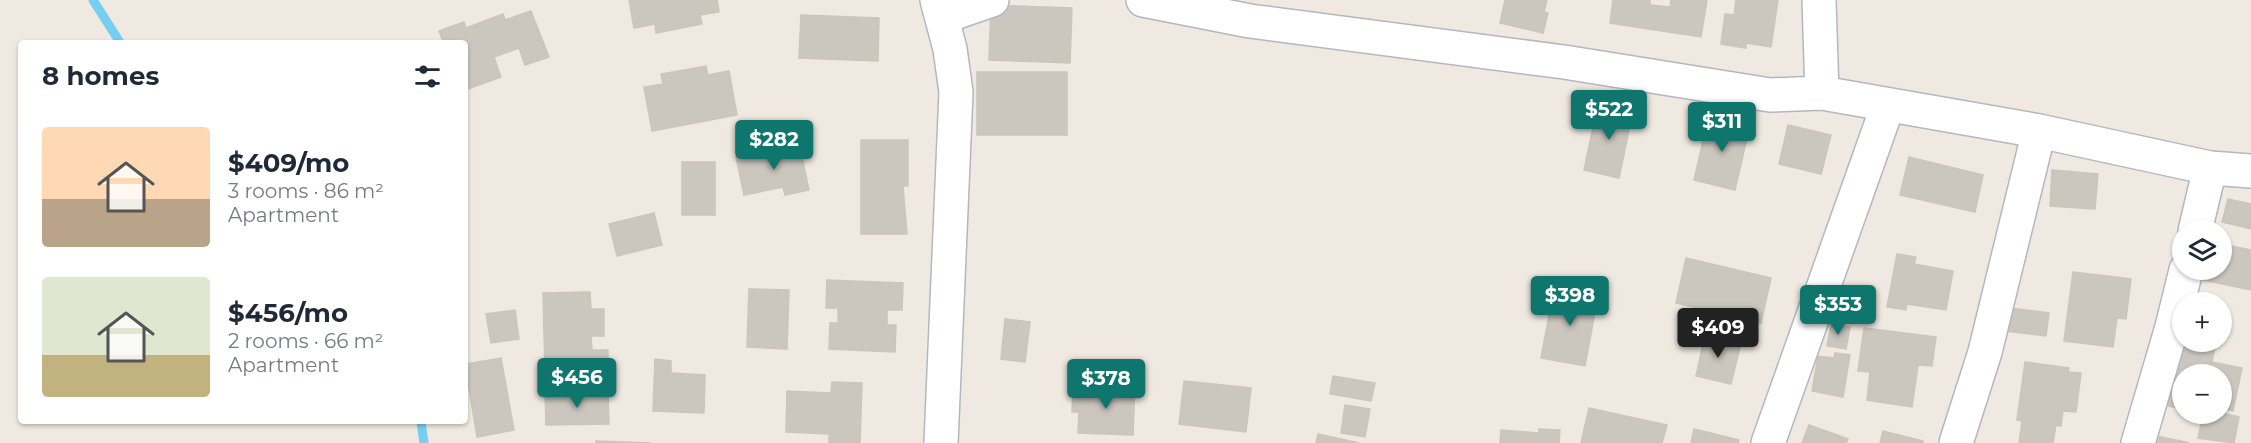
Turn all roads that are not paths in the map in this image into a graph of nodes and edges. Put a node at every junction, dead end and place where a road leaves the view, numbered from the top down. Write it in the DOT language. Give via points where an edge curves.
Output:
graph roads {
  1 [pos="992,0"];
  2 [pos="1143,0"];
  3 [pos="1819,0"];
  4 [pos="940,8"];
  5 [pos="1822,93"];
  6 [pos="1888,105"];
  7 [pos="2039,130"];
  8 [pos="2210,168"];
  9 [pos="2251,171"];
  10 [pos="2198,220"];
  11 [pos="2184,280"];
  12 [pos="941,443"];
  13 [pos="1768,443"];
  14 [pos="1956,443"];
  15 [pos="2138,443"];
  1 -- 4 [label="street"];
  2 -- 5 [label="street" via="1261,23 1564,62 1770,95"];
  3 -- 5 [label="street"];
  4 -- 12 [label="street" via="956,92"];
  5 -- 6 [label="street"];
  6 -- 7 [label="street"];
  6 -- 13 [label="street"];
  7 -- 8 [label="street"];
  7 -- 14 [label="street" via="1985,352"];
  8 -- 9 [label="street"];
  8 -- 10 [label="street"];
  11 -- 15 [label="street"];
}
